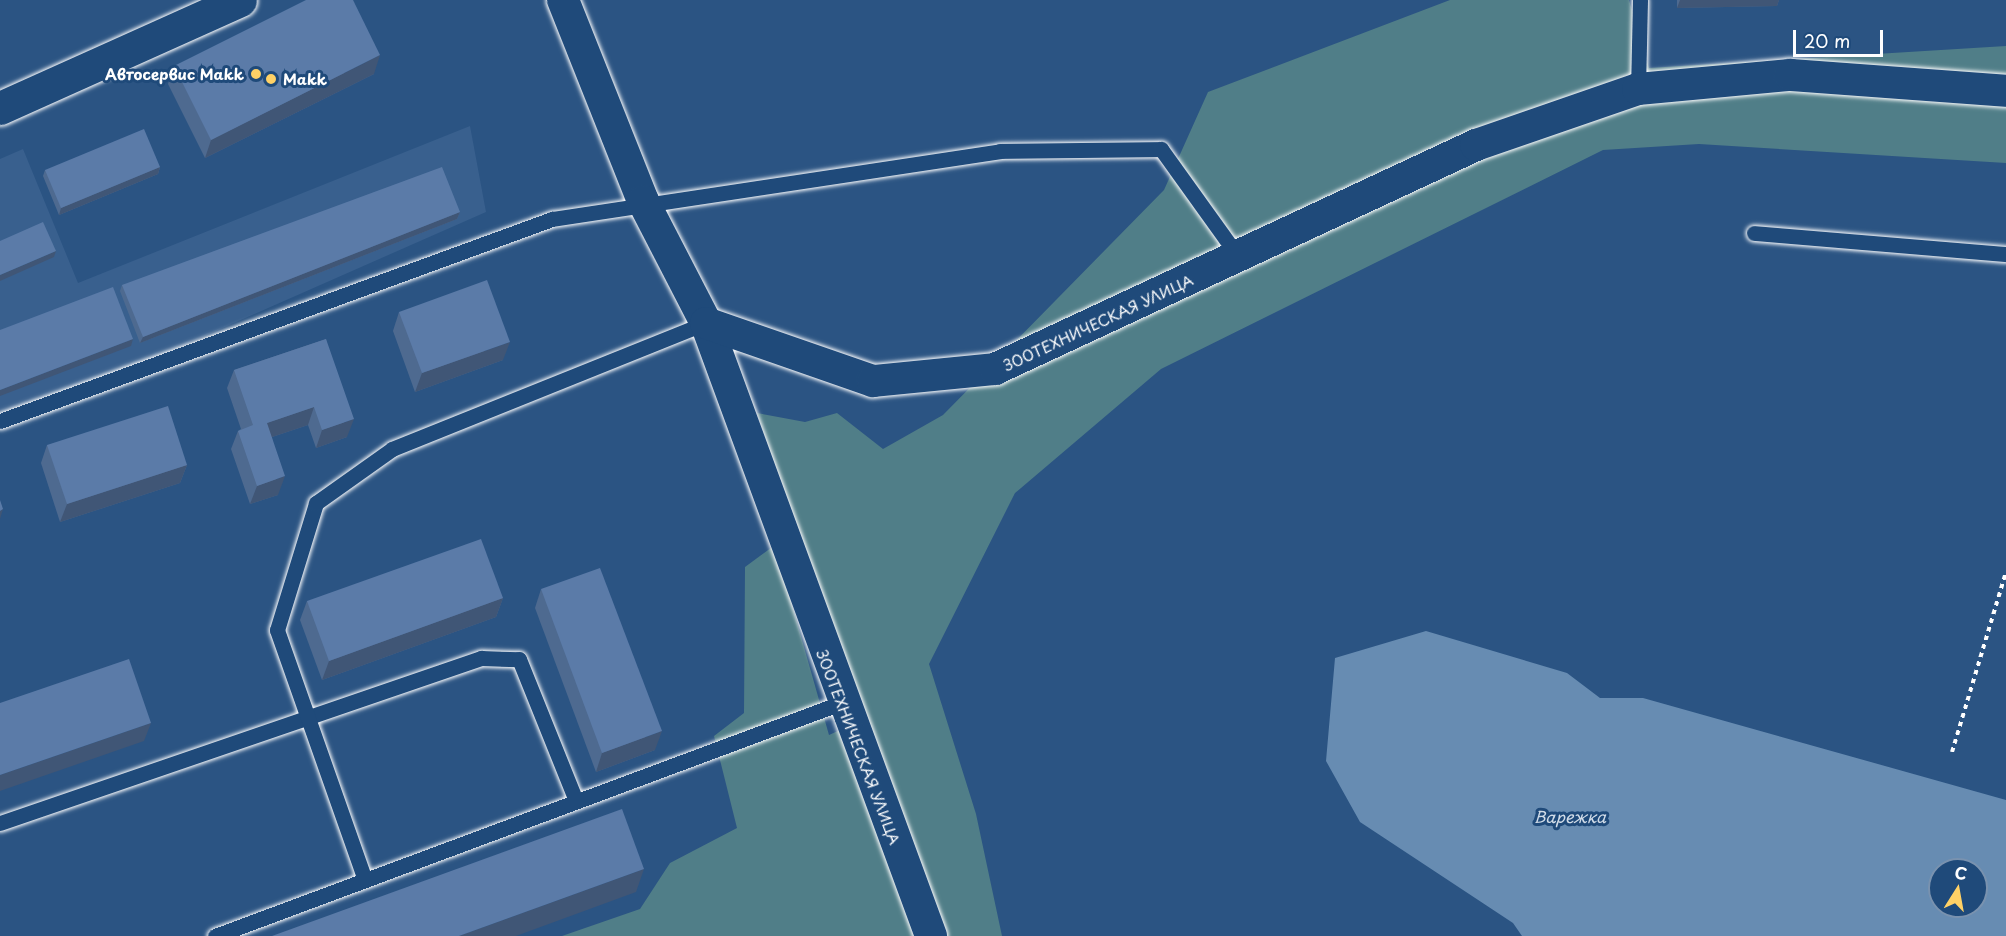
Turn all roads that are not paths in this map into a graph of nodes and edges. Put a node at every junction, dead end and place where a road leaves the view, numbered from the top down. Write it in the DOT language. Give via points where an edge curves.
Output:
graph roads {
  1 [pos="240,0"];
  2 [pos="563,0"];
  3 [pos="1640,0"];
  4 [pos="1638,89"];
  5 [pos="2006,91"];
  6 [pos="0,108"];
  7 [pos="643,201"];
  8 [pos="1754,232"];
  9 [pos="2006,254"];
  10 [pos="1238,256"];
  11 [pos="706,323"];
  12 [pos="0,421"];
  13 [pos="841,703"];
  14 [pos="303,718"];
  15 [pos="576,801"];
  16 [pos="0,823"];
  17 [pos="365,880"];
  18 [pos="216,936"];
  19 [pos="931,936"];
  1 -- 6 [label="street"];
  2 -- 7 [label="street"];
  3 -- 4 [label="lane"];
  4 -- 5 [label="street, ЗООТЕХНИЧЕСКАЯ УЛИЦА" via="1790,75"];
  4 -- 10 [label="street, ЗООТЕХНИЧЕСКАЯ УЛИЦА" via="1476,145"];
  7 -- 10 [label="lane" via="796,186 1000,150 1161,149"];
  7 -- 11 [label="street"];
  7 -- 12 [label="lane" via="552,219"];
  8 -- 9 [label="lane"];
  10 -- 11 [label="street, ЗООТЕХНИЧЕСКАЯ УЛИЦА" via="995,369 873,381"];
  11 -- 13 [label="street, ЗООТЕХНИЧЕСКАЯ УЛИЦА"];
  11 -- 14 [label="lane" via="392,449 316,503 277,630"];
  13 -- 15 [label="lane"];
  13 -- 19 [label="street, ЗООТЕХНИЧЕСКАЯ УЛИЦА"];
  14 -- 15 [label="lane" via="481,658 519,659"];
  14 -- 16 [label="lane"];
  14 -- 17 [label="lane"];
  15 -- 17 [label="lane"];
  17 -- 18 [label="lane"];
}
